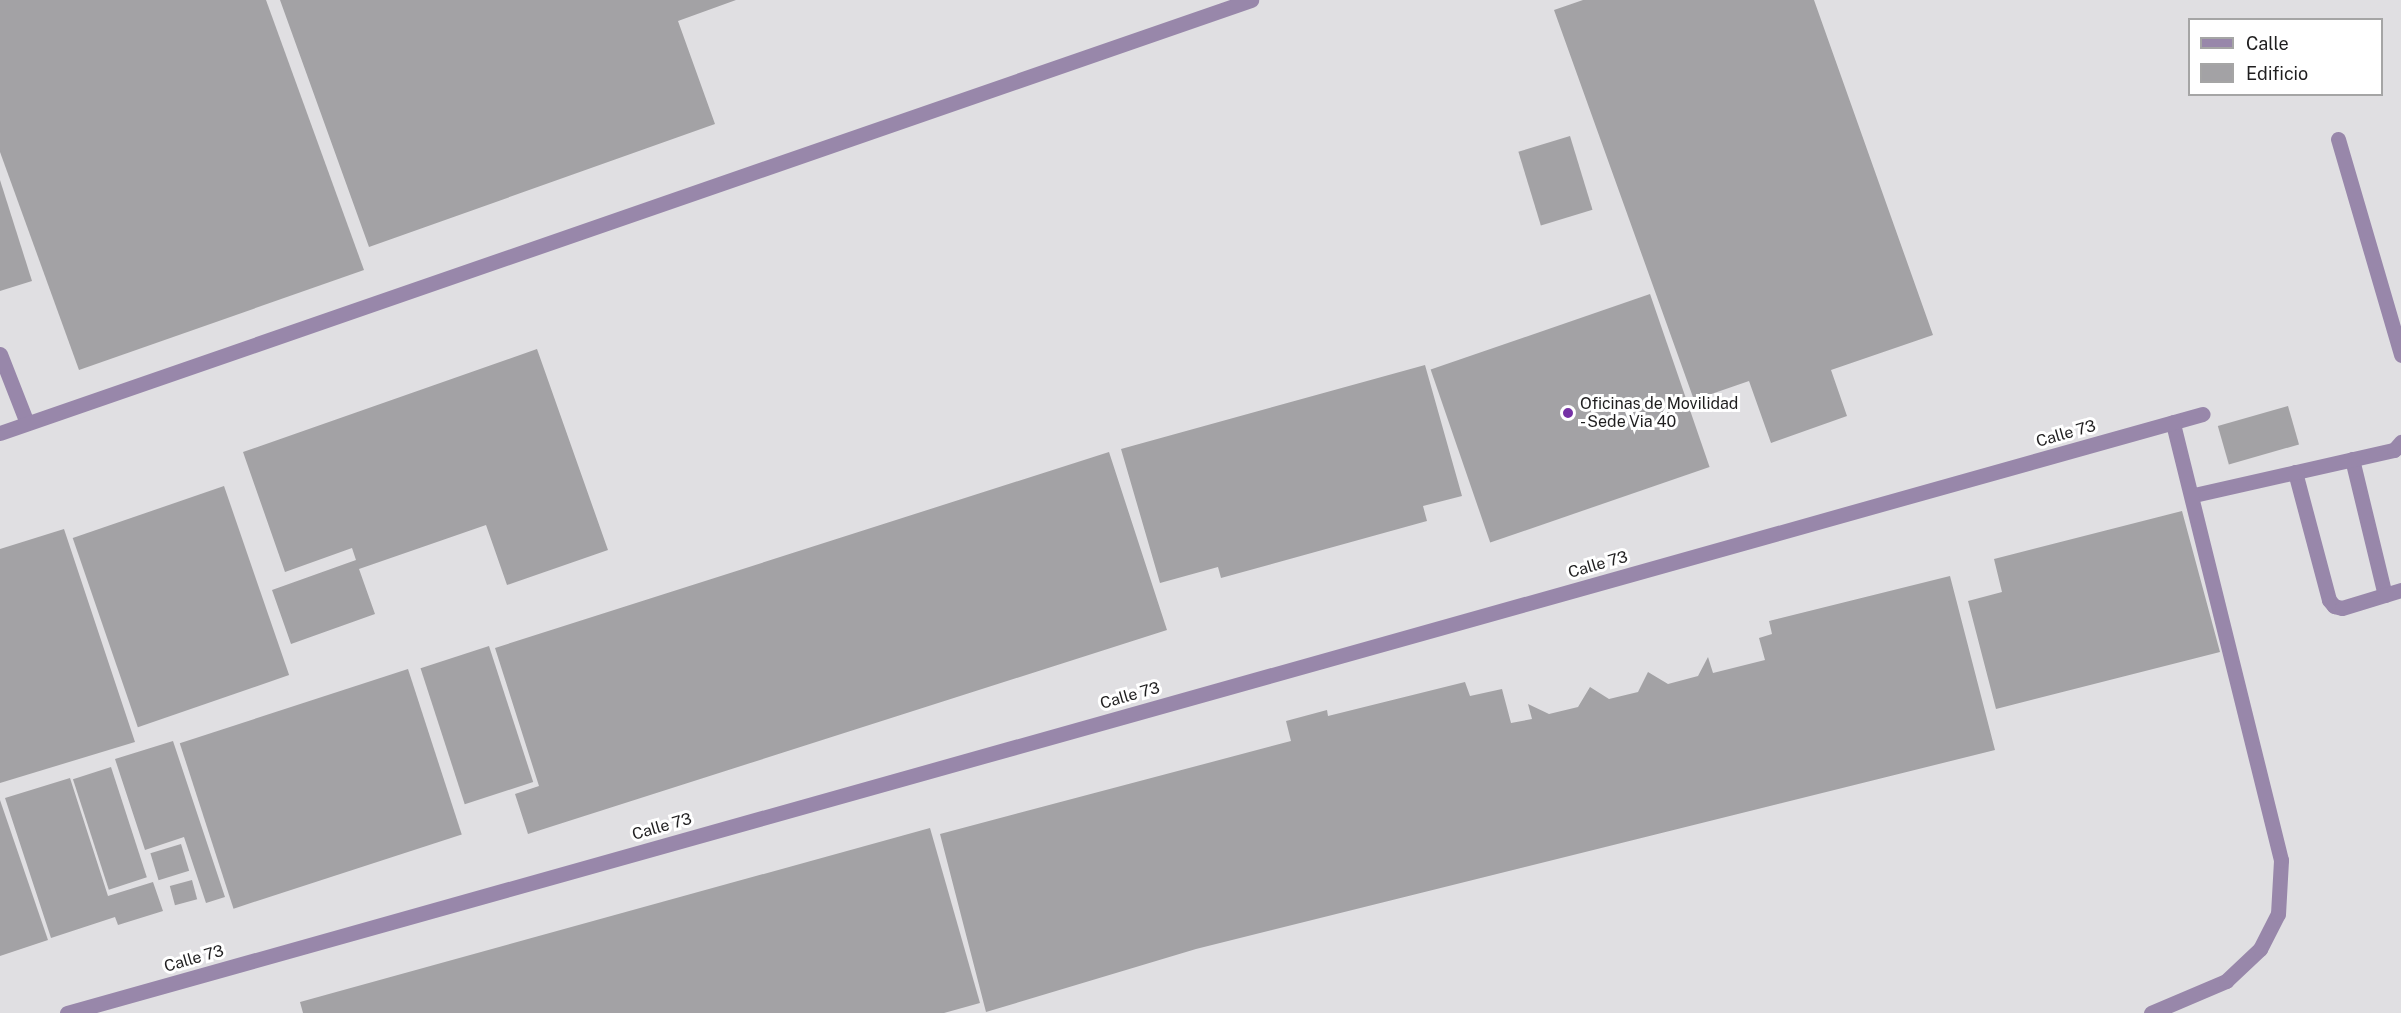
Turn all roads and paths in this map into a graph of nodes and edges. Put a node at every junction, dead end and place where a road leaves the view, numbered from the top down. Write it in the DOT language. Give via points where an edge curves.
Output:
graph roads {
  1 [pos="1251,0"];
  2 [pos="2338,139"];
  3 [pos="0,354"];
  4 [pos="2401,356"];
  5 [pos="2204,414"];
  6 [pos="2173,422"];
  7 [pos="27,423"];
  8 [pos="0,433"];
  9 [pos="2401,442"];
  10 [pos="2352,459"];
  11 [pos="2295,472"];
  12 [pos="2194,495"];
  13 [pos="2401,590"];
  14 [pos="2385,595"];
  15 [pos="66,1013"];
  16 [pos="2151,1013"];
  1 -- 7 [label="street"];
  2 -- 4 [label="street"];
  3 -- 7 [label="street"];
  5 -- 6 [label="street, Calle 73"];
  6 -- 12 [label="street"];
  6 -- 15 [label="street, Calle 73"];
  7 -- 8 [label="street"];
  9 -- 10 [label="street" via="2394,450"];
  10 -- 11 [label="street"];
  10 -- 14 [label="street"];
  11 -- 12 [label="street"];
  11 -- 14 [label="street" via="2329,600 2342,608"];
  12 -- 16 [label="street" via="2281,860 2278,914 2259,949 2226,981"];
  13 -- 14 [label="street"];
}
